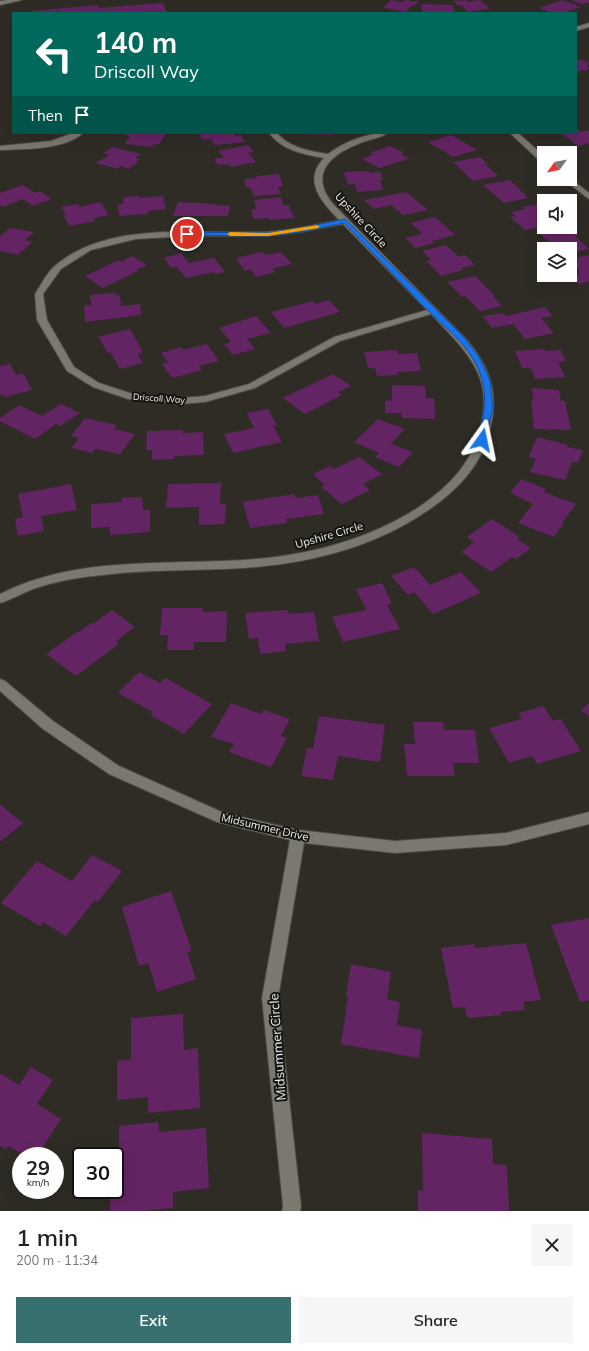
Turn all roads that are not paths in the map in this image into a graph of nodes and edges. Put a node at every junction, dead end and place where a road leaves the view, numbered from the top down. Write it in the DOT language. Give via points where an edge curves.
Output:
graph roads {
  1 [pos="19,0"];
  2 [pos="0,3"];
  3 [pos="589,25"];
  4 [pos="577,29"];
  5 [pos="76,134"];
  6 [pos="275,134"];
  7 [pos="380,134"];
  8 [pos="515,134"];
  9 [pos="0,148"];
  10 [pos="537,154"];
  11 [pos="329,157"];
  12 [pos="576,186"];
  13 [pos="589,197"];
  14 [pos="345,221"];
  15 [pos="432,311"];
  16 [pos="0,599"];
  17 [pos="0,684"];
  18 [pos="589,818"];
  19 [pos="298,836"];
  20 [pos="291,1211"];
  1 -- 2 [label="street"];
  3 -- 4 [label="street"];
  5 -- 9 [label="street" via="53,143"];
  6 -- 11 [label="street" via="287,146 301,152"];
  7 -- 11 [label="street, Upshire Circle" via="352,142"];
  8 -- 10 [label="street"];
  11 -- 14 [label="street, Upshire Circle" via="318,177 318,187"];
  12 -- 13 [label="street"];
  14 -- 15 [label="street, Upshire Circle"];
  14 -- 15 [label="street, Driscoll Way" via="268,234 136,236 88,248 58,267 39,294 42,320 70,369 96,385 132,398 181,402 205,399 252,386 337,339"];
  15 -- 16 [label="street, Upshire Circle" via="459,336 475,357 486,380 489,408 482,440 468,468 442,495 418,513 360,541 318,553 283,560 92,571 49,580"];
  17 -- 19 [label="street, Midsummer Drive" via="48,725 114,770 222,818"];
  18 -- 19 [label="street, Midsummer Drive" via="506,839 395,847"];
  19 -- 20 [label="street, Midsummer Circle" via="270,998"];
}
